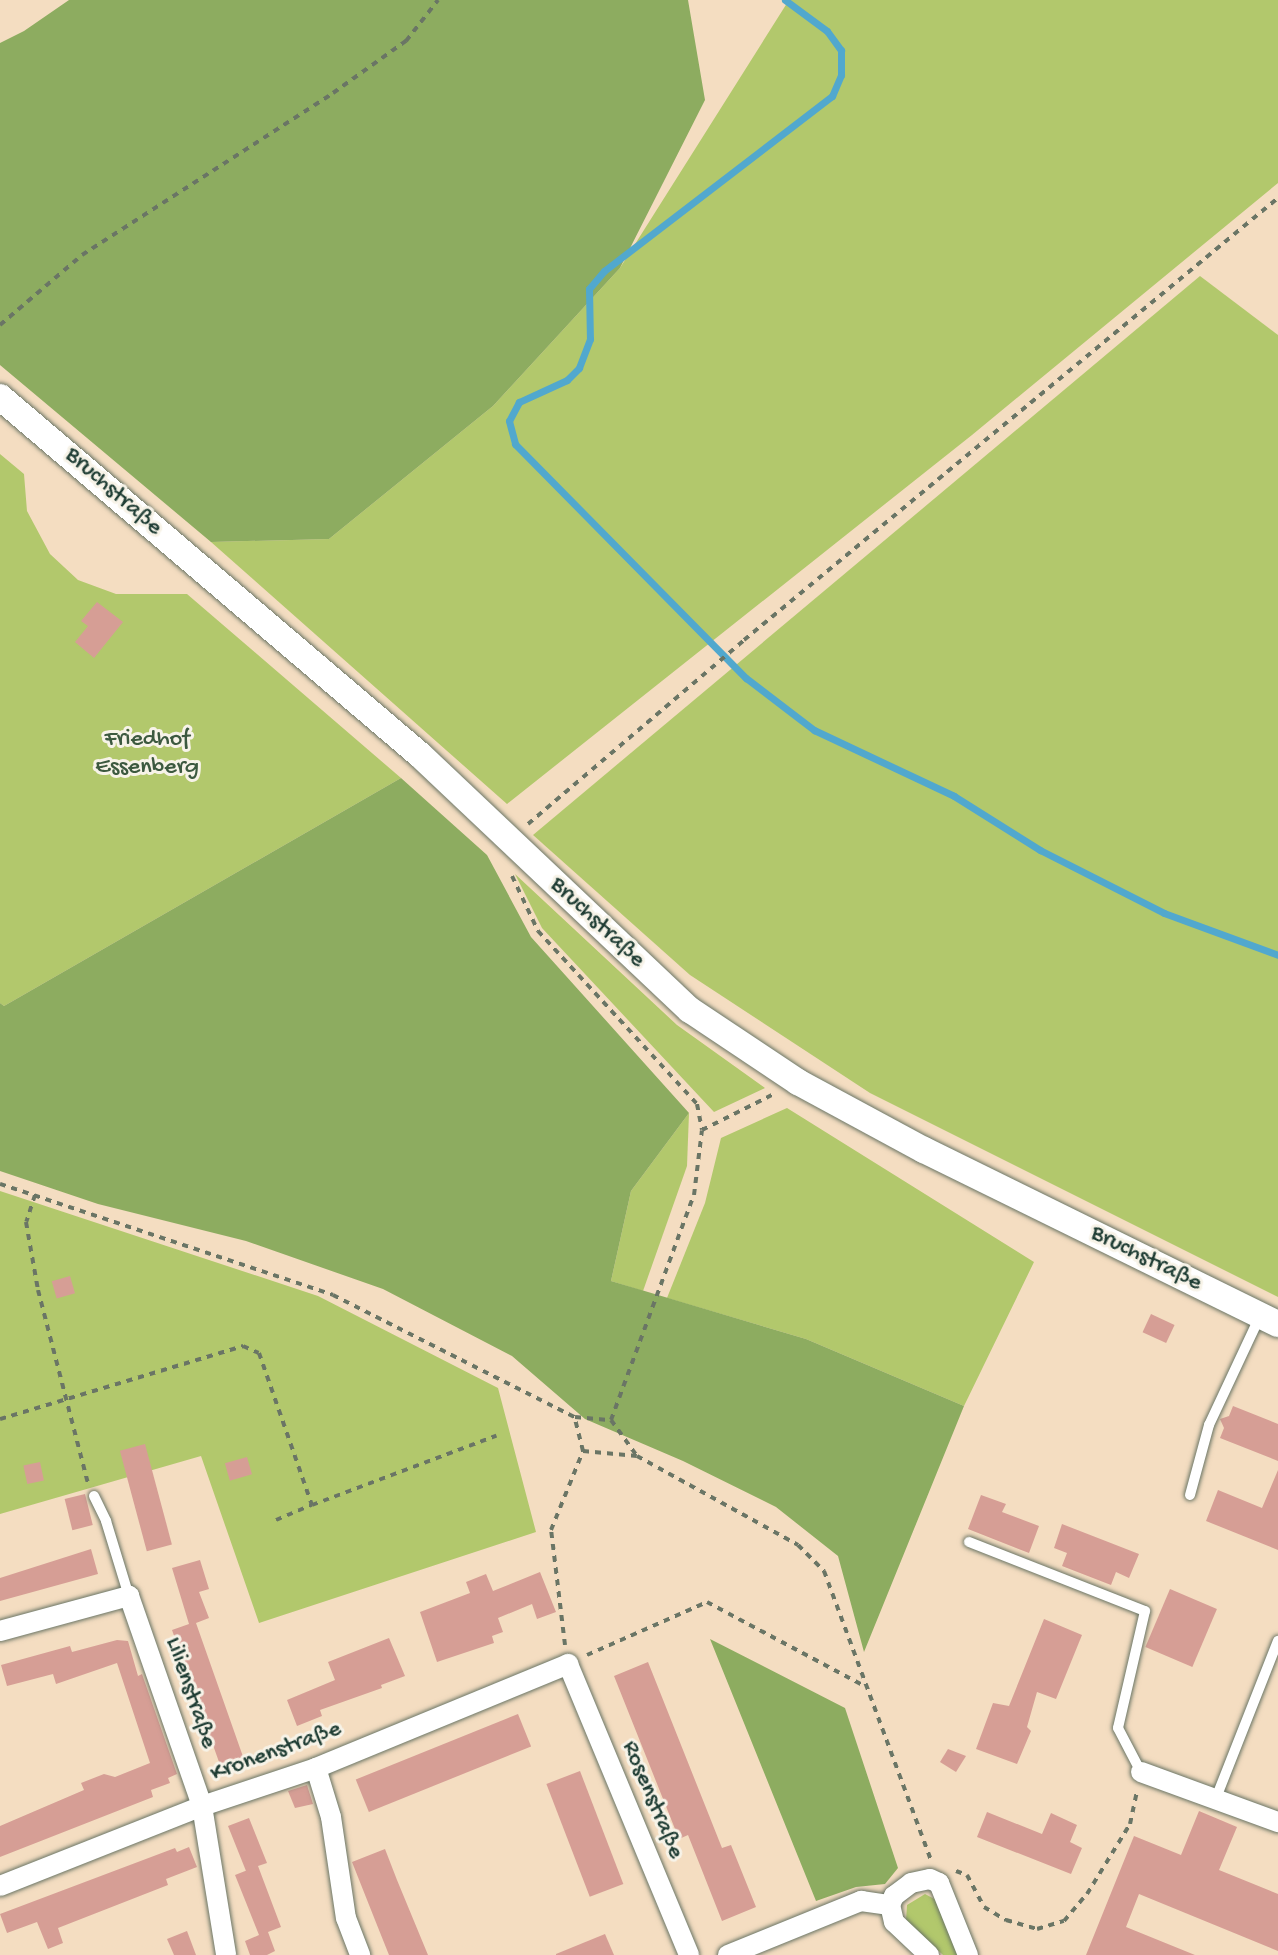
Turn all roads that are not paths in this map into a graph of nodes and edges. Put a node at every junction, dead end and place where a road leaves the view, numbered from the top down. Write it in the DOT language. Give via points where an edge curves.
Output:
graph roads {
  1 [pos="0,397"];
  2 [pos="1269,1320"];
  3 [pos="1190,1495"];
  4 [pos="94,1496"];
  5 [pos="969,1542"];
  6 [pos="129,1596"];
  7 [pos="0,1631"];
  8 [pos="1278,1641"];
  9 [pos="568,1664"];
  10 [pos="316,1768"];
  11 [pos="1141,1772"];
  12 [pos="1216,1798"];
  13 [pos="202,1806"];
  14 [pos="1278,1822"];
  15 [pos="0,1886"];
  16 [pos="890,1905"];
  17 [pos="226,1955"];
  18 [pos="360,1955"];
  19 [pos="689,1955"];
  20 [pos="728,1955"];
  21 [pos="929,1955"];
  22 [pos="968,1955"];
  1 -- 2 [label="street, Bruchstraße" via="420,755 690,1010 798,1082 924,1150"];
  2 -- 3 [label="lane" via="1209,1425"];
  4 -- 6 [label="lane"];
  5 -- 11 [label="lane" via="1145,1611 1118,1728"];
  6 -- 7 [label="street"];
  6 -- 13 [label="street, Lilienstraße"];
  8 -- 12 [label="lane"];
  9 -- 10 [label="street, Kronenstraße"];
  9 -- 19 [label="street, Rosenstraße"];
  10 -- 13 [label="street, Kronenstraße"];
  10 -- 18 [label="street" via="331,1817 346,1918"];
  11 -- 12 [label="street"];
  12 -- 14 [label="street"];
  13 -- 15 [label="street, Kronenstraße"];
  13 -- 17 [label="street, Lilienstraße"];
  16 -- 20 [label="street" via="861,1901"];
  16 -- 21 [label="street" via="894,1922"];
  16 -- 22 [label="street" via="911,1883 932,1874"];
}
